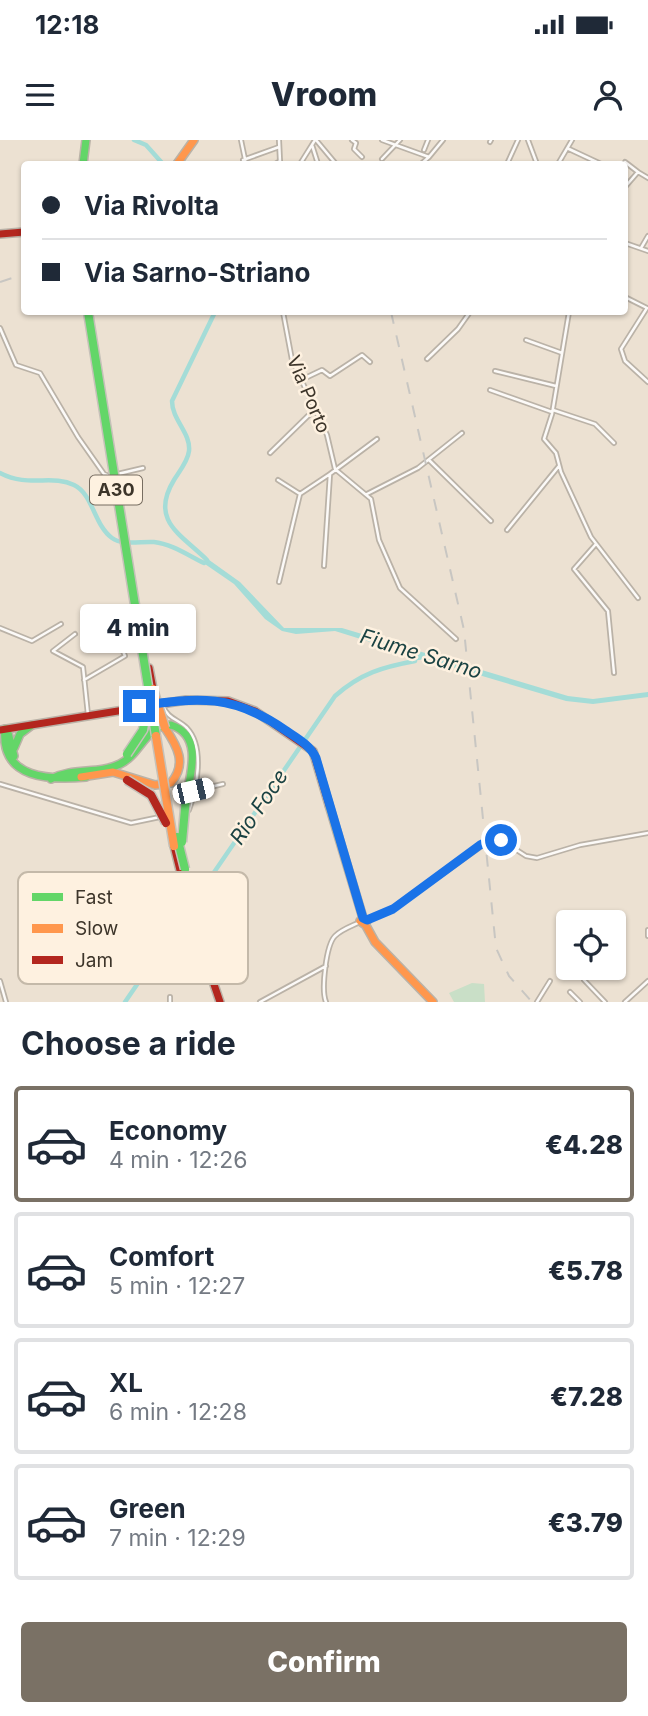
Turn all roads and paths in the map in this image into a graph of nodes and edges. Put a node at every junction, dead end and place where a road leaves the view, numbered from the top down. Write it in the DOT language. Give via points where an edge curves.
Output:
graph roads {
  1 [pos="83,140"];
  2 [pos="194,140"];
  3 [pos="242,140"];
  4 [pos="279,140"];
  5 [pos="316,140"];
  6 [pos="352,140"];
  7 [pos="382,140"];
  8 [pos="400,140"];
  9 [pos="428,140"];
  10 [pos="443,140"];
  11 [pos="518,140"];
  12 [pos="528,140"];
  13 [pos="536,140"];
  14 [pos="572,140"];
  15 [pos="397,144"];
  16 [pos="312,145"];
  17 [pos="530,145"];
  18 [pos="279,146"];
  19 [pos="569,149"];
  20 [pos="424,150"];
  21 [pos="362,157"];
  22 [pos="429,157"];
  23 [pos="382,159"];
  24 [pos="243,160"];
  25 [pos="81,161"];
  26 [pos="179,161"];
  27 [pos="280,161"];
  28 [pos="302,161"];
  29 [pos="317,161"];
  30 [pos="334,161"];
  31 [pos="424,161"];
  32 [pos="508,161"];
  33 [pos="536,161"];
  34 [pos="560,161"];
  35 [pos="595,161"];
  36 [pos="628,164"];
  37 [pos="638,172"];
  38 [pos="648,178"];
  39 [pos="628,184"];
  40 [pos="21,232"];
  41 [pos="0,234"];
  42 [pos="648,236"];
  43 [pos="628,244"];
  44 [pos="641,248"];
  45 [pos="648,251"];
  46 [pos="628,298"];
  47 [pos="647,308"];
  48 [pos="91,315"];
  49 [pos="91,315"];
  50 [pos="284,315"];
  51 [pos="468,315"];
  52 [pos="568,315"];
  53 [pos="0,328"];
  54 [pos="526,340"];
  55 [pos="562,353"];
  56 [pos="427,359"];
  57 [pos="370,362"];
  58 [pos="495,371"];
  59 [pos="301,380"];
  60 [pos="648,382"];
  61 [pos="556,386"];
  62 [pos="490,390"];
  63 [pos="316,409"];
  64 [pos="552,411"];
  65 [pos="462,433"];
  66 [pos="377,439"];
  67 [pos="614,443"];
  68 [pos="270,453"];
  69 [pos="429,460"];
  70 [pos="559,466"];
  71 [pos="143,468"];
  72 [pos="334,469"];
  73 [pos="330,474"];
  74 [pos="278,480"];
  75 [pos="300,494"];
  76 [pos="367,494"];
  77 [pos="491,521"];
  78 [pos="507,530"];
  79 [pos="596,544"];
  80 [pos="324,566"];
  81 [pos="279,582"];
  82 [pos="638,598"];
  83 [pos="93,621"];
  84 [pos="61,624"];
  85 [pos="0,628"];
  86 [pos="75,634"];
  87 [pos="456,639"];
  88 [pos="145,668"];
  89 [pos="614,673"];
  90 [pos="84,680"];
  91 [pos="153,690"];
  92 [pos="162,703"];
  93 [pos="88,715"];
  94 [pos="32,725"];
  95 [pos="4,730"];
  96 [pos="0,744"];
  97 [pos="11,752"];
  98 [pos="96,769"];
  99 [pos="81,777"];
  100 [pos="51,779"];
  101 [pos="0,784"];
  102 [pos="223,784"];
  103 [pos="193,791"];
  104 [pos="648,833"];
  105 [pos="174,846"];
  106 [pos="185,869"];
  107 [pos="180,872"];
  108 [pos="186,872"];
  109 [pos="364,921"];
  110 [pos="648,930"];
  111 [pos="648,936"];
  112 [pos="327,966"];
  113 [pos="584,980"];
  114 [pos="0,981"];
  115 [pos="550,981"];
  116 [pos="648,981"];
  117 [pos="215,984"];
  118 [pos="217,984"];
  119 [pos="570,992"];
  120 [pos="170,997"];
  121 [pos="6,1002"];
  122 [pos="170,1002"];
  123 [pos="222,1002"];
  124 [pos="260,1002"];
  125 [pos="326,1002"];
  126 [pos="433,1002"];
  127 [pos="537,1002"];
  128 [pos="580,1002"];
  129 [pos="605,1002"];
  130 [pos="625,1002"];
  1 -- 25 [label="main road"];
  2 -- 26 [label="main road"];
  3 -- 24 [label="street"];
  4 -- 18 [label="street"];
  5 -- 16 [label="street"];
  5 -- 30 [label="street"];
  6 -- 21 [label="street"];
  7 -- 15 [label="street"];
  8 -- 15 [label="street"];
  9 -- 20 [label="street"];
  10 -- 22 [label="street"];
  11 -- 32 [label="street"];
  12 -- 17 [label="street"];
  13 -- 17 [label="street"];
  14 -- 19 [label="street"];
  15 -- 22 [label="street"];
  15 -- 23 [label="street"];
  16 -- 28 [label="street"];
  16 -- 29 [label="street"];
  17 -- 33 [label="street"];
  18 -- 24 [label="street"];
  18 -- 27 [label="street"];
  19 -- 34 [label="street"];
  19 -- 35 [label="street"];
  22 -- 31 [label="street"];
  36 -- 37 [label="street"];
  37 -- 38 [label="street"];
  37 -- 39 [label="street"];
  40 -- 41 [label="main road"];
  42 -- 44 [label="street"];
  43 -- 44 [label="street"];
  44 -- 45 [label="street"];
  46 -- 47 [label="street"];
  47 -- 60 [label="street" via="621,349 625,361"];
  48 -- 88 [label="main road, A30, bridge"];
  49 -- 91 [label="main road, A30, bridge"];
  50 -- 59 [label="street, Via Porto" via="292,360"];
  51 -- 56 [label="street"];
  52 -- 55 [label="street"];
  53 -- 71 [label="street" via="16,365 40,373 104,474"];
  54 -- 55 [label="street"];
  55 -- 61 [label="street"];
  57 -- 59 [label="street" via="362,355 330,376 322,370"];
  58 -- 61 [label="street"];
  59 -- 63 [label="street, Via Porto"];
  61 -- 64 [label="street"];
  62 -- 64 [label="street"];
  63 -- 68 [label="street"];
  63 -- 72 [label="street, Via Porto"];
  64 -- 67 [label="street" via="595,424"];
  64 -- 70 [label="street" via="544,439 556,453"];
  65 -- 69 [label="street"];
  66 -- 72 [label="street"];
  69 -- 76 [label="street"];
  69 -- 77 [label="street"];
  70 -- 78 [label="street"];
  70 -- 79 [label="street"];
  72 -- 73 [label="street"];
  72 -- 76 [label="street"];
  73 -- 75 [label="street"];
  73 -- 80 [label="street"];
  74 -- 75 [label="street"];
  75 -- 81 [label="street"];
  76 -- 87 [label="street" via="388,566 400,588"];
  79 -- 82 [label="street"];
  79 -- 89 [label="street" via="574,569 608,611"];
  83 -- 90 [label="street" via="113,627 125,656"];
  84 -- 85 [label="street" via="32,641"];
  86 -- 90 [label="street" via="52,651 80,663"];
  88 -- 98 [label="main road, bridge" via="146,721 140,738 127,754"];
  88 -- 105 [label="main road, A30, bridge"];
  90 -- 93 [label="street"];
  91 -- 99 [label="main road, bridge" via="165,728 181,757 171,783 156,785 113,772"];
  91 -- 106 [label="main road, A30, bridge"];
  92 -- 93 [label="main road"];
  92 -- 103 [label="street" via="166,715 188,729 195,742 198,759"];
  92 -- 109 [label="main road" via="228,701 255,711 303,741 316,758"];
  93 -- 94 [label="main road"];
  94 -- 95 [label="main road"];
  94 -- 97 [label="main road" via="20,734"];
  95 -- 97 [label="main road"];
  96 -- 97 [label="main road"];
  97 -- 100 [label="main road" via="29,776"];
  98 -- 100 [label="main road"];
  98 -- 106 [label="main road, bridge" via="127,760 157,728 175,726 185,733 192,764 182,826"];
  99 -- 100 [label="main road"];
  99 -- 105 [label="main road, bridge" via="101,775 140,785 155,800"];
  101 -- 103 [label="street" via="137,824 162,816 185,819"];
  102 -- 103 [label="street"];
  104 -- 109 [label="street" via="537,858 501,840 490,840 393,909"];
  105 -- 107 [label="main road, A30, bridge"];
  106 -- 108 [label="main road, A30"];
  109 -- 112 [label="street" via="336,935"];
  109 -- 126 [label="main road" via="375,942"];
  110 -- 111 [label="street"];
  112 -- 124 [label="street"];
  112 -- 125 [label="street"];
  113 -- 129 [label="street"];
  114 -- 121 [label="street"];
  115 -- 127 [label="street"];
  116 -- 130 [label="street"];
  117 -- 123 [label="main road, A30, bridge"];
  118 -- 123 [label="main road, A30"];
  119 -- 128 [label="street"];
  120 -- 122 [label="street"];
}
